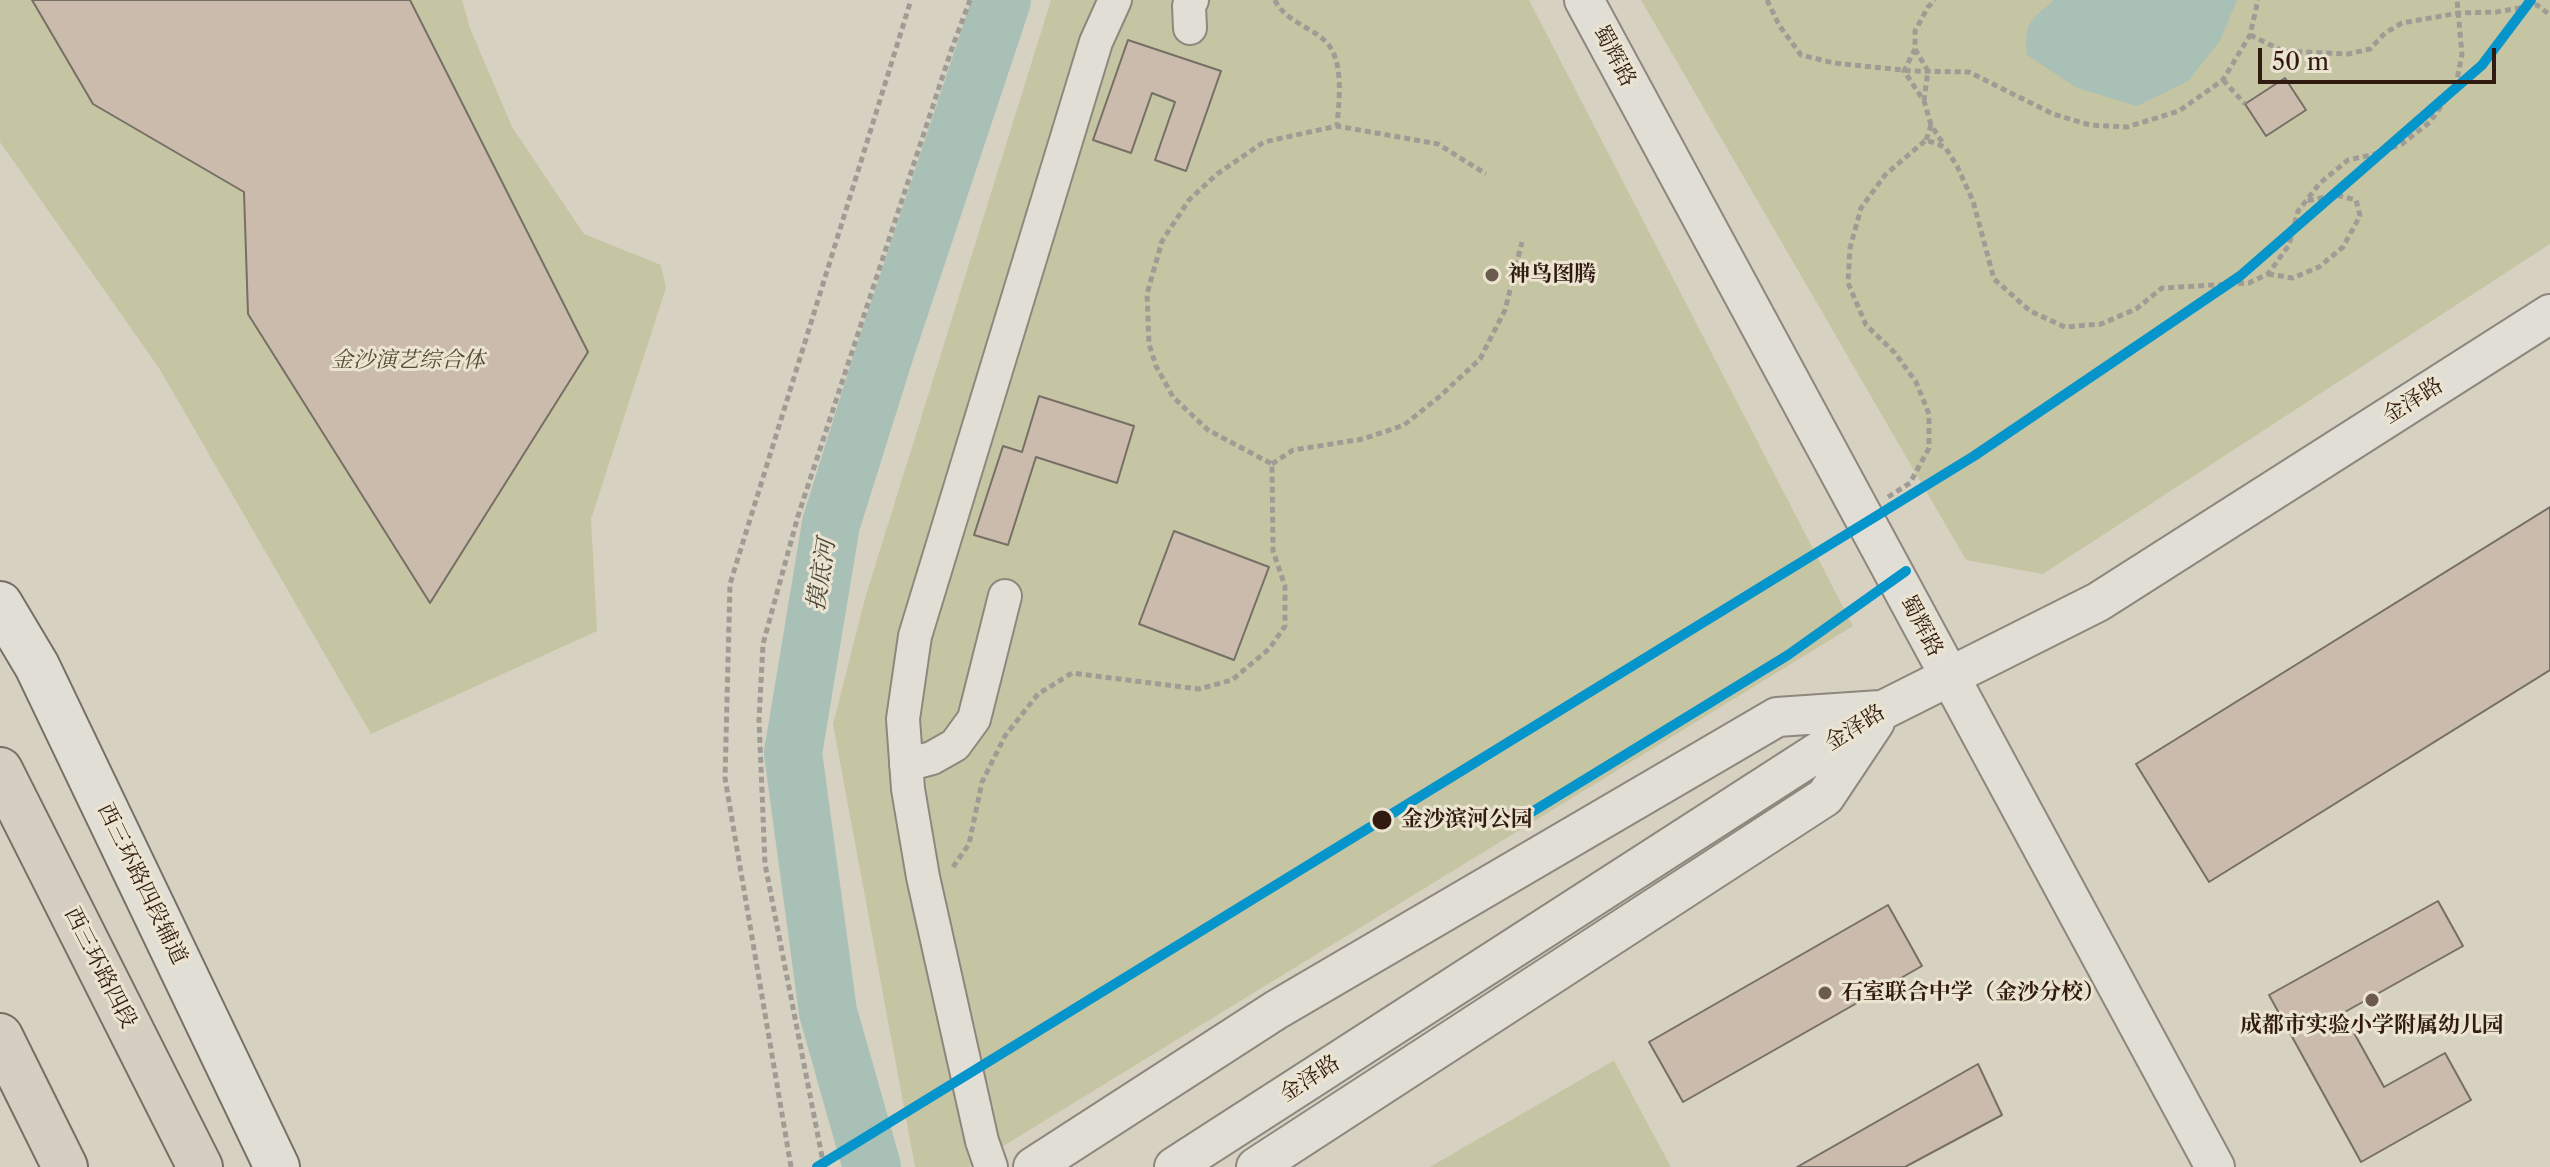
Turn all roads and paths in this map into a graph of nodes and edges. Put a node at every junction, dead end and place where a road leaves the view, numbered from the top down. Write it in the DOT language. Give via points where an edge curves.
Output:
graph roads {
  1 [pos="911,0"];
  2 [pos="970,0"];
  3 [pos="1115,0"];
  4 [pos="1275,0"];
  5 [pos="1584,0"];
  6 [pos="1767,0"];
  7 [pos="1935,0"];
  8 [pos="2258,0"];
  9 [pos="2457,0"];
  10 [pos="2459,13"];
  11 [pos="2550,15"];
  12 [pos="2250,35"];
  13 [pos="1915,49"];
  14 [pos="1904,71"];
  15 [pos="1928,71"];
  16 [pos="2223,80"];
  17 [pos="1924,101"];
  18 [pos="2245,104"];
  19 [pos="1931,125"];
  20 [pos="1337,126"];
  21 [pos="1926,140"];
  22 [pos="1945,147"];
  23 [pos="1486,174"];
  24 [pos="2305,201"];
  25 [pos="1522,242"];
  26 [pos="2268,274"];
  27 [pos="2550,314"];
  28 [pos="1272,464"];
  29 [pos="1881,502"];
  30 [pos="1005,596"];
  31 [pos="0,604"];
  32 [pos="1949,678"];
  33 [pos="1883,710"];
  34 [pos="906,765"];
  35 [pos="0,770"];
  36 [pos="923,877"];
  37 [pos="0,1036"];
  38 [pos="65,1167"];
  39 [pos="200,1167"];
  40 [pos="277,1167"];
  41 [pos="791,1167"];
  42 [pos="824,1167"];
  43 [pos="991,1167"];
  44 [pos="1033,1167"];
  45 [pos="1174,1167"];
  46 [pos="1256,1167"];
  47 [pos="2215,1167"];
  1 -- 41 [label="path" via="730,584 725,778"];
  2 -- 42 [label="path" via="798,516 763,644 759,720 765,864"];
  3 -- 34 [label="street" via="1096,42 915,636 903,719"];
  4 -- 20 [label="path" via="1286,14 1327,41 1339,68"];
  5 -- 32 [label="street, 蜀辉路"];
  6 -- 14 [label="path" via="1801,55"];
  7 -- 13 [label="path" via="1915,31"];
  8 -- 12 [label="path"];
  9 -- 10 [label="path"];
  10 -- 11 [label="path" via="2537,5"];
  10 -- 12 [label="path" via="2402,23 2370,49 2348,54 2283,51"];
  10 -- 24 [label="path" via="2462,54 2456,85 2430,122 2402,144 2348,160"];
  12 -- 16 [label="path"];
  13 -- 14 [label="path"];
  13 -- 15 [label="path"];
  14 -- 15 [label="path"];
  14 -- 17 [label="path"];
  15 -- 16 [label="path" via="1969,72 2053,114 2090,125 2127,127 2179,111"];
  15 -- 17 [label="path"];
  16 -- 18 [label="path"];
  17 -- 19 [label="path"];
  19 -- 21 [label="path"];
  19 -- 22 [label="path"];
  20 -- 23 [label="path" via="1438,144"];
  20 -- 28 [label="path" via="1264,142 1217,174 1189,200 1162,241 1147,294 1149,344 1173,397 1208,430"];
  21 -- 22 [label="path"];
  21 -- 29 [label="path" via="1885,175 1861,208 1850,248 1848,283 1866,325 1916,382 1929,414 1929,448 1910,483"];
  22 -- 26 [label="path" via="1973,201 1994,279 2030,311 2065,327 2101,324 2136,309 2162,288 2249,283"];
  24 -- 26 [label="path" via="2289,245"];
  24 -- 26 [label="path" via="2336,195 2356,200 2360,216 2343,247 2319,267 2293,278"];
  25 -- 28 [label="path" via="1505,310 1480,359 1439,397 1404,425 1363,439 1293,450"];
  27 -- 32 [label="street, 金泽路" via="2098,602"];
  28 -- 36 [label="path" via="1273,551 1285,586 1285,626 1269,649 1232,680 1199,689 1072,673 1038,694 1005,736 982,782 969,844 951,870"];
  30 -- 34 [label="street" via="974,719 955,745"];
  31 -- 40 [label="main road, 西三环路四段辅道" via="37,666"];
  32 -- 33 [label="street, 金泽路"];
  32 -- 47 [label="street, 蜀辉路"];
  33 -- 44 [label="street" via="1777,717 1276,1010"];
  33 -- 45 [label="street, 金泽路"];
  33 -- 46 [label="street" via="1825,797"];
  34 -- 36 [label="street"];
  35 -- 39 [label="highway, 西三环路四段"];
  36 -- 43 [label="street"];
  37 -- 38 [label="highway"];
}
